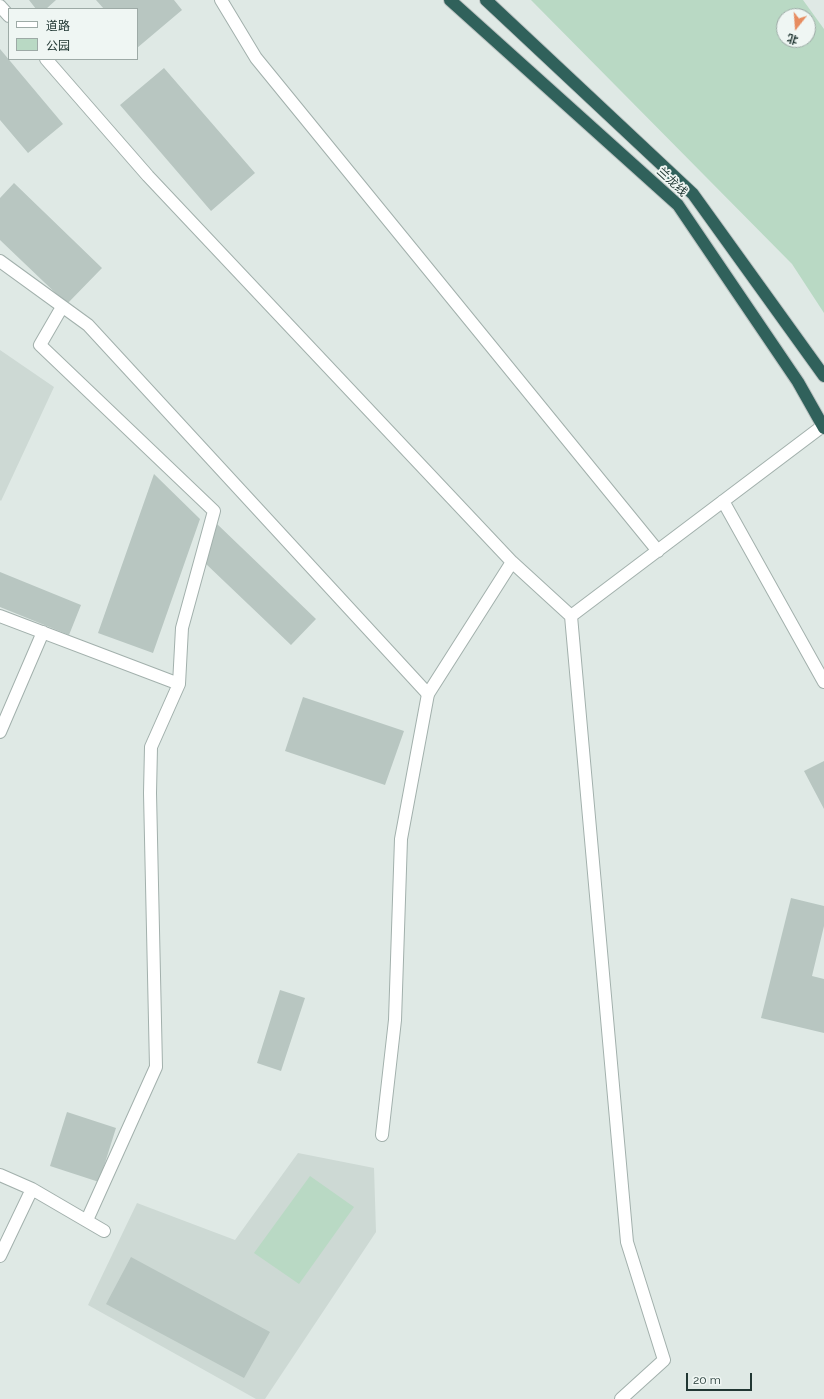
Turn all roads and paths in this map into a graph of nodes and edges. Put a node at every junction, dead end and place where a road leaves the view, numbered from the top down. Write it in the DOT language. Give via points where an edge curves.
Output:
graph roads {
  1 [pos="221,0"];
  2 [pos="450,0"];
  3 [pos="486,0"];
  4 [pos="0,6"];
  5 [pos="8,15"];
  6 [pos="47,60"];
  7 [pos="0,261"];
  8 [pos="62,307"];
  9 [pos="824,376"];
  10 [pos="824,427"];
  11 [pos="723,501"];
  12 [pos="658,551"];
  13 [pos="512,562"];
  14 [pos="0,616"];
  15 [pos="571,616"];
  16 [pos="43,632"];
  17 [pos="824,682"];
  18 [pos="179,684"];
  19 [pos="428,694"];
  20 [pos="0,732"];
  21 [pos="382,1134"];
  22 [pos="0,1175"];
  23 [pos="32,1189"];
  24 [pos="87,1220"];
  25 [pos="104,1231"];
  26 [pos="0,1256"];
  27 [pos="621,1399"];
  1 -- 12 [label="street" via="256,58"];
  2 -- 10 [label="highway, 兰龙线" via="678,205 798,382"];
  3 -- 9 [label="highway, 兰龙线" via="693,194"];
  4 -- 5 [label="street"];
  6 -- 13 [label="street" via="148,176"];
  7 -- 8 [label="street"];
  8 -- 18 [label="street" via="40,345 214,511 182,628"];
  8 -- 19 [label="street" via="88,325"];
  10 -- 11 [label="street"];
  11 -- 12 [label="street"];
  11 -- 17 [label="street"];
  12 -- 15 [label="street"];
  13 -- 15 [label="street"];
  13 -- 19 [label="street"];
  14 -- 16 [label="street"];
  15 -- 27 [label="street" via="627,1242 664,1360"];
  16 -- 18 [label="street"];
  16 -- 20 [label="street"];
  18 -- 24 [label="street" via="151,747 156,1067"];
  19 -- 21 [label="street" via="401,839 395,1020"];
  22 -- 23 [label="street"];
  23 -- 24 [label="street"];
  23 -- 26 [label="street"];
  24 -- 25 [label="street"];
}
